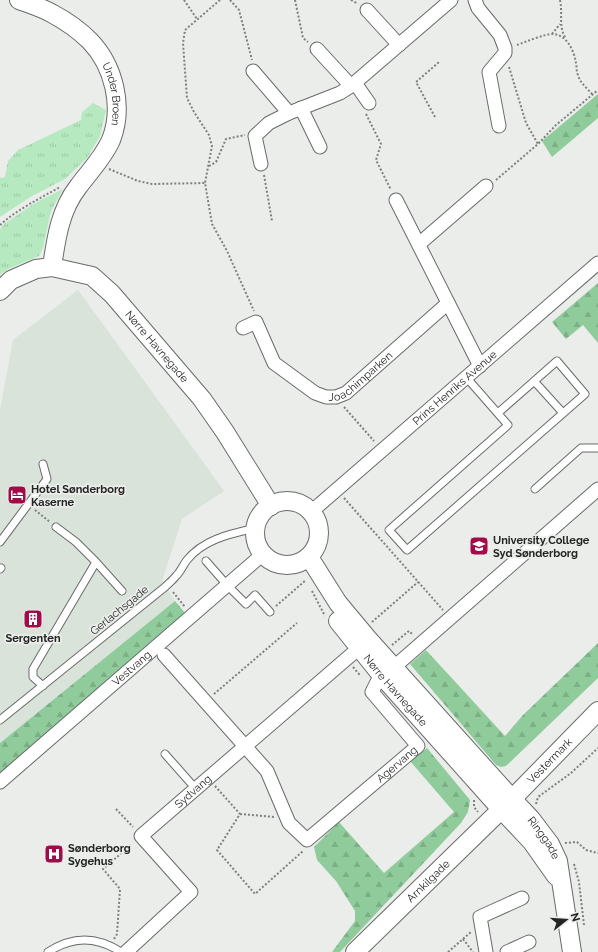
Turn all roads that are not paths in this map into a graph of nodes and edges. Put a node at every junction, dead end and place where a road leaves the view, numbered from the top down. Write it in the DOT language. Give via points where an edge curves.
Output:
graph roads {
  1 [pos="19,0"];
  2 [pos="452,0"];
  3 [pos="475,0"];
  4 [pos="367,10"];
  5 [pos="399,45"];
  6 [pos="317,49"];
  7 [pos="253,71"];
  8 [pos="353,85"];
  9 [pos="369,103"];
  10 [pos="295,111"];
  11 [pos="499,126"];
  12 [pos="320,147"];
  13 [pos="261,164"];
  14 [pos="486,186"];
  15 [pos="396,200"];
  16 [pos="418,244"];
  17 [pos="598,263"];
  18 [pos="52,267"];
  19 [pos="0,291"];
  20 [pos="448,303"];
  21 [pos="243,328"];
  22 [pos="480,366"];
  23 [pos="466,377"];
  24 [pos="534,381"];
  25 [pos="498,413"];
  26 [pos="563,413"];
  27 [pos="598,448"];
  28 [pos="43,464"];
  29 [pos="535,489"];
  30 [pos="598,489"];
  31 [pos="271,506"];
  32 [pos="311,512"];
  33 [pos="56,527"];
  34 [pos="256,528"];
  35 [pos="0,542"];
  36 [pos="263,554"];
  37 [pos="305,560"];
  38 [pos="206,561"];
  39 [pos="96,562"];
  40 [pos="226,585"];
  41 [pos="122,590"];
  42 [pos="270,612"];
  43 [pos="363,644"];
  44 [pos="164,655"];
  45 [pos="388,672"];
  46 [pos="43,686"];
  47 [pos="598,711"];
  48 [pos="0,720"];
  49 [pos="245,746"];
  50 [pos="165,754"];
  51 [pos="0,782"];
  52 [pos="196,789"];
  53 [pos="506,804"];
  54 [pos="561,884"];
  55 [pos="522,898"];
  56 [pos="529,942"];
  57 [pos="48,952"];
  58 [pos="121,952"];
  59 [pos="126,952"];
  60 [pos="355,952"];
  61 [pos="486,952"];
  62 [pos="507,952"];
  63 [pos="572,952"];
  1 -- 18 [label="street, Under Broen" via="53,14 90,41 103,59 113,80 117,101 111,140 97,164 69,201 56,239"];
  2 -- 5 [label="street"];
  3 -- 11 [label="street" via="478,8 500,35 505,50 489,72"];
  4 -- 5 [label="street"];
  5 -- 8 [label="street"];
  6 -- 8 [label="street"];
  7 -- 10 [label="street"];
  8 -- 9 [label="street"];
  8 -- 10 [label="street"];
  10 -- 12 [label="street"];
  10 -- 13 [label="street" via="269,123 255,136"];
  14 -- 16 [label="street"];
  15 -- 16 [label="street"];
  16 -- 20 [label="street"];
  17 -- 22 [label="street, Prins Henriks Avenue"];
  18 -- 19 [label="street, Nørre Havnegade" via="36,269 11,280"];
  18 -- 31 [label="street, Nørre Havnegade" via="92,276 112,294 202,399"];
  20 -- 21 [label="street, Joachimparken" via="346,393 336,397 315,393 274,363 256,322"];
  20 -- 22 [label="street"];
  22 -- 23 [label="street, Prins Henriks Avenue"];
  23 -- 25 [label="lane"];
  23 -- 32 [label="street, Prins Henriks Avenue"];
  24 -- 25 [label="lane"];
  24 -- 26 [label="lane"];
  24 -- 26 [label="lane" via="557,361 586,394"];
  25 -- 26 [label="lane" via="508,425 389,530 408,550"];
  27 -- 29 [label="lane" via="582,448"];
  28 -- 35 [label="lane" via="47,479"];
  30 -- 45 [label="street, Agervang"];
  31 -- 32 [label="street" via="281,502 292,502 302,505"];
  31 -- 34 [label="street" via="258,519"];
  32 -- 37 [label="street" via="317,520 319,540 315,550"];
  33 -- 39 [label="lane"];
  34 -- 36 [label="street" via="258,546"];
  34 -- 46 [label="lane, Gerlachsgade" via="227,535 198,549 167,585"];
  36 -- 37 [label="street" via="280,565 291,565"];
  36 -- 40 [label="street, Vestvang"];
  37 -- 43 [label="street, Nørre Havnegade" via="338,603"];
  38 -- 40 [label="lane"];
  39 -- 41 [label="lane"];
  39 -- 46 [label="lane" via="33,669 33,677"];
  40 -- 42 [label="lane" via="246,604 255,596"];
  40 -- 51 [label="street, Vestvang"];
  43 -- 45 [label="street, Nørre Havnegade"];
  43 -- 49 [label="street, Sydvang"];
  44 -- 49 [label="street"];
  45 -- 49 [label="street, Agervang" via="377,682 372,692 418,746 307,840 289,824 266,771"];
  45 -- 53 [label="street, Nørre Havnegade"];
  46 -- 48 [label="lane, Gerlachsgade"];
  47 -- 53 [label="street, Vestermark"];
  49 -- 52 [label="street, Sydvang"];
  50 -- 52 [label="lane"];
  52 -- 59 [label="street, Sydvang" via="142,836 191,892"];
  53 -- 54 [label="street, Ringgade"];
  53 -- 54 [label="street, Ringgade" via="528,816 550,844 558,861"];
  53 -- 60 [label="street, Arnkilgade"];
  54 -- 63 [label="street, Ringgade"];
  55 -- 61 [label="street" via="480,917"];
  56 -- 62 [label="street"];
  57 -- 58 [label="lane" via="68,942 88,940"];
}
